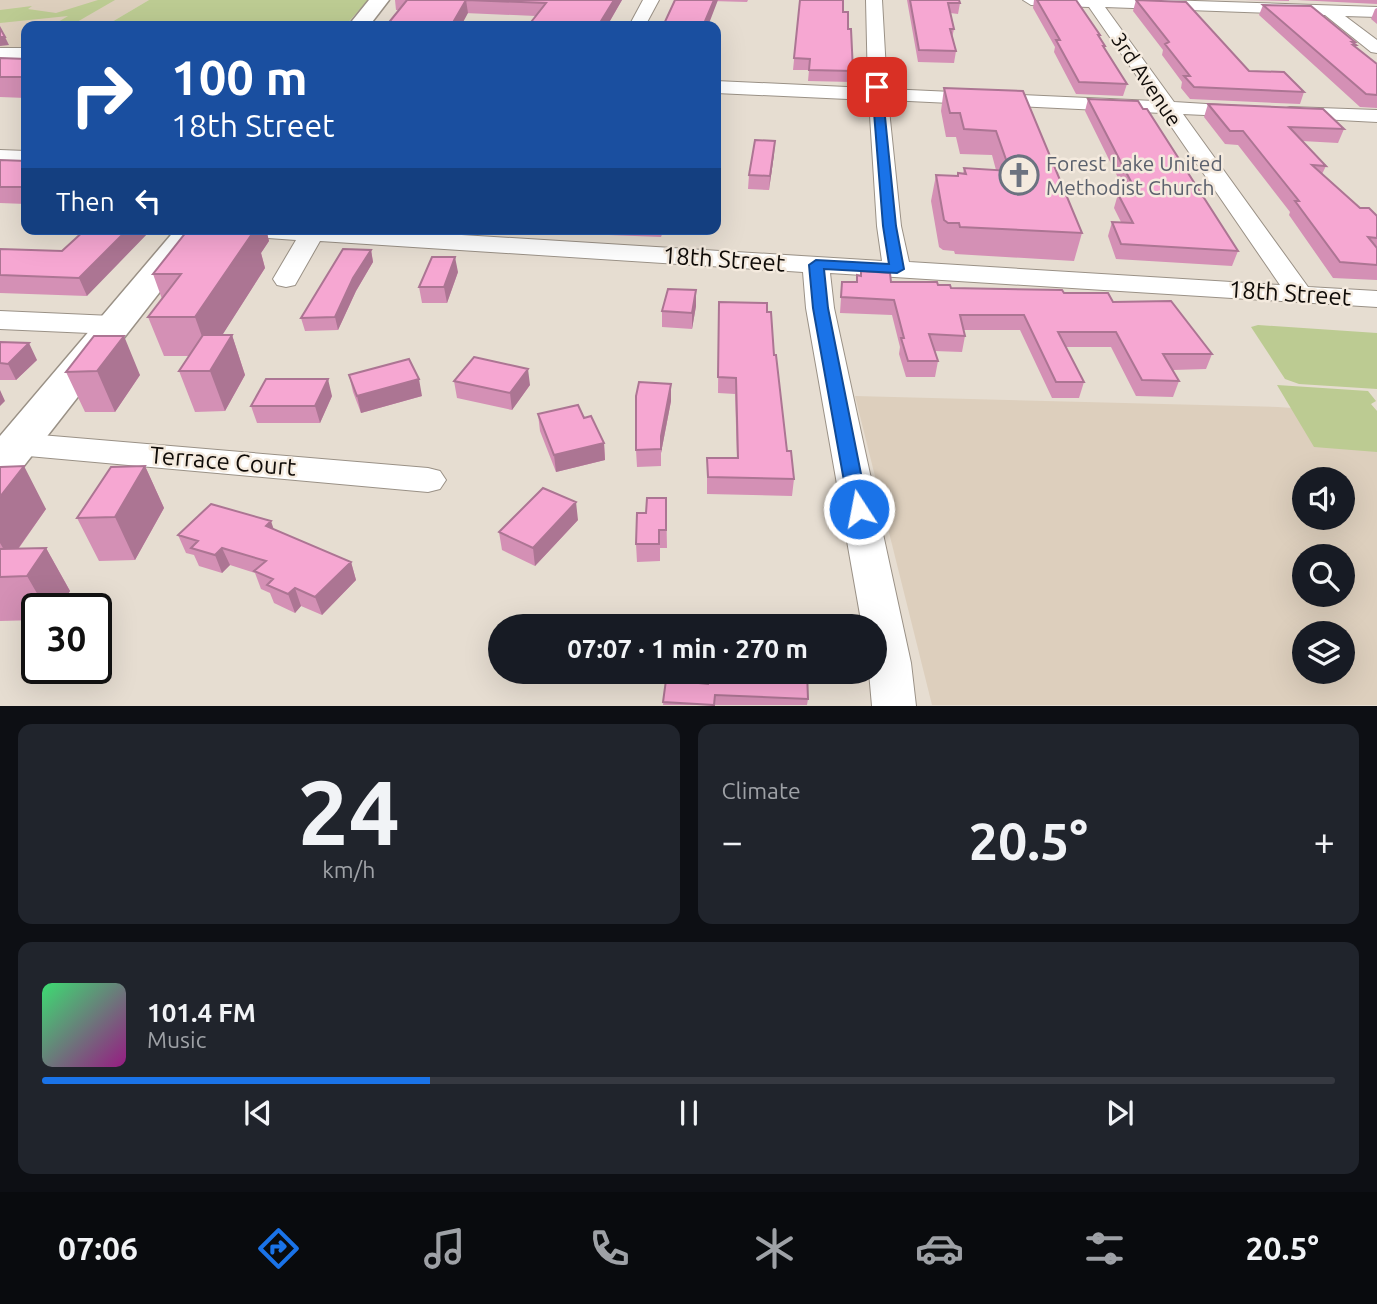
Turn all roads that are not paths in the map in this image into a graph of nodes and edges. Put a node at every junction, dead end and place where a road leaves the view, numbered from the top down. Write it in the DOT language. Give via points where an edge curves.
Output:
graph roads {
  1 [pos="379,0"];
  2 [pos="650,0"];
  3 [pos="874,0"];
  4 [pos="1031,0"];
  5 [pos="1093,1"];
  6 [pos="1322,5"];
  7 [pos="1377,12"];
  8 [pos="362,21"];
  9 [pos="640,21"];
  10 [pos="1377,48"];
  11 [pos="0,53"];
  12 [pos="21,53"];
  13 [pos="721,87"];
  14 [pos="878,94"];
  15 [pos="1165,107"];
  16 [pos="1377,116"];
  17 [pos="0,156"];
  18 [pos="21,157"];
  19 [pos="187,235"];
  20 [pos="311,235"];
  21 [pos="422,235"];
  22 [pos="533,237"];
  23 [pos="816,265"];
  24 [pos="897,269"];
  25 [pos="286,279"];
  26 [pos="1300,294"];
  27 [pos="1377,299"];
  28 [pos="0,320"];
  29 [pos="113,325"];
  30 [pos="9,454"];
  31 [pos="428,480"];
  32 [pos="894,705"];
  1 -- 8 [label="main road"];
  2 -- 9 [label="street"];
  3 -- 14 [label="street"];
  4 -- 5 [label="street"];
  5 -- 6 [label="street"];
  5 -- 15 [label="street, 3rd Avenue"];
  6 -- 7 [label="street"];
  6 -- 10 [label="street"];
  11 -- 12 [label="street"];
  13 -- 14 [label="street"];
  14 -- 15 [label="street"];
  14 -- 24 [label="street"];
  15 -- 16 [label="street"];
  15 -- 26 [label="street, 3rd Avenue"];
  17 -- 18 [label="street"];
  19 -- 29 [label="main road"];
  20 -- 25 [label="street"];
  21 -- 22 [label="street, 18th Street"];
  22 -- 23 [label="street, 18th Street"];
  23 -- 24 [label="street, 18th Street"];
  23 -- 32 [label="street" via="820,308 890,663"];
  24 -- 26 [label="street, 18th Street"];
  26 -- 27 [label="street, 18th Street"];
  28 -- 29 [label="street"];
  29 -- 30 [label="main road"];
  30 -- 31 [label="street, Terrace Court"];
}
